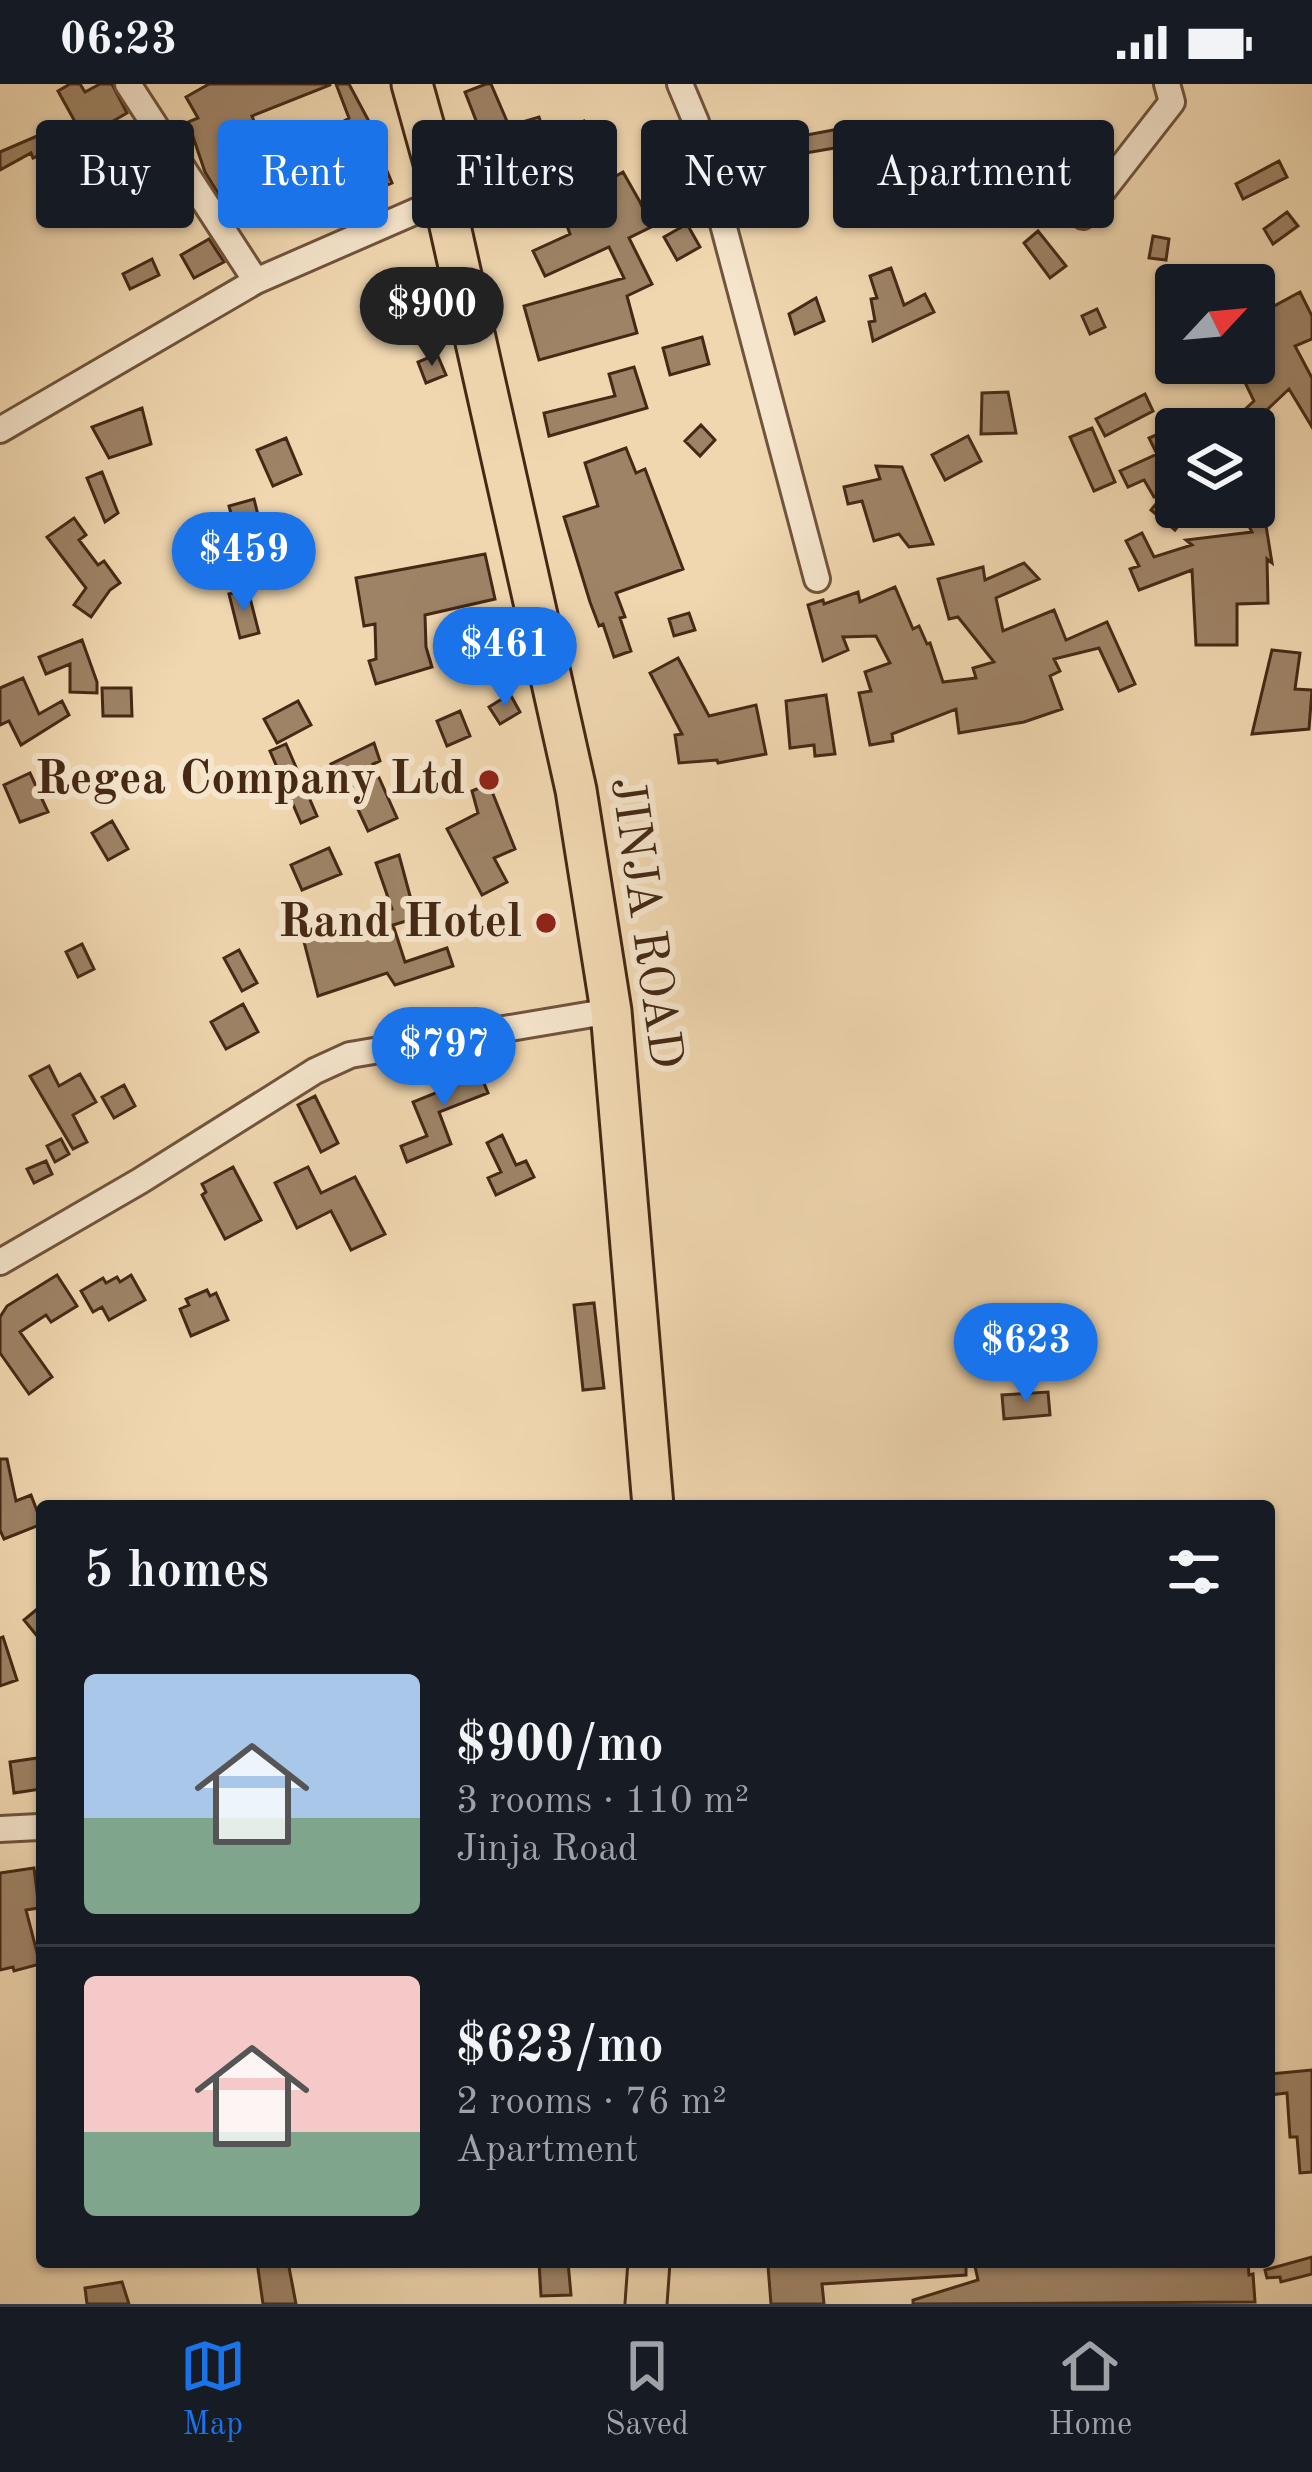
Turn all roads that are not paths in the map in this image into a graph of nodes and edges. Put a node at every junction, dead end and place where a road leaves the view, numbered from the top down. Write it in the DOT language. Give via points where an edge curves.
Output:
graph roads {
  1 [pos="128,84"];
  2 [pos="412,84"];
  3 [pos="680,84"];
  4 [pos="1167,84"];
  5 [pos="422,120"];
  6 [pos="1114,177"];
  7 [pos="412,213"];
  8 [pos="450,228"];
  9 [pos="256,280"];
  10 [pos="0,430"];
  11 [pos="817,578"];
  12 [pos="611,1011"];
  13 [pos="0,1262"];
  14 [pos="652,1500"];
  15 [pos="36,1827"];
  16 [pos="0,1829"];
  17 [pos="649,2268"];
  18 [pos="646,2304"];
  1 -- 9 [label="street"];
  2 -- 5 [label="main road, JINJA ROAD"];
  3 -- 11 [label="street"];
  4 -- 6 [label="street" via="1172,102"];
  7 -- 9 [label="street"];
  8 -- 12 [label="main road, JINJA ROAD" via="576,790"];
  9 -- 10 [label="street"];
  12 -- 13 [label="street" via="350,1055"];
  12 -- 14 [label="main road, JINJA ROAD"];
  15 -- 16 [label="street"];
  17 -- 18 [label="main road"];
}
